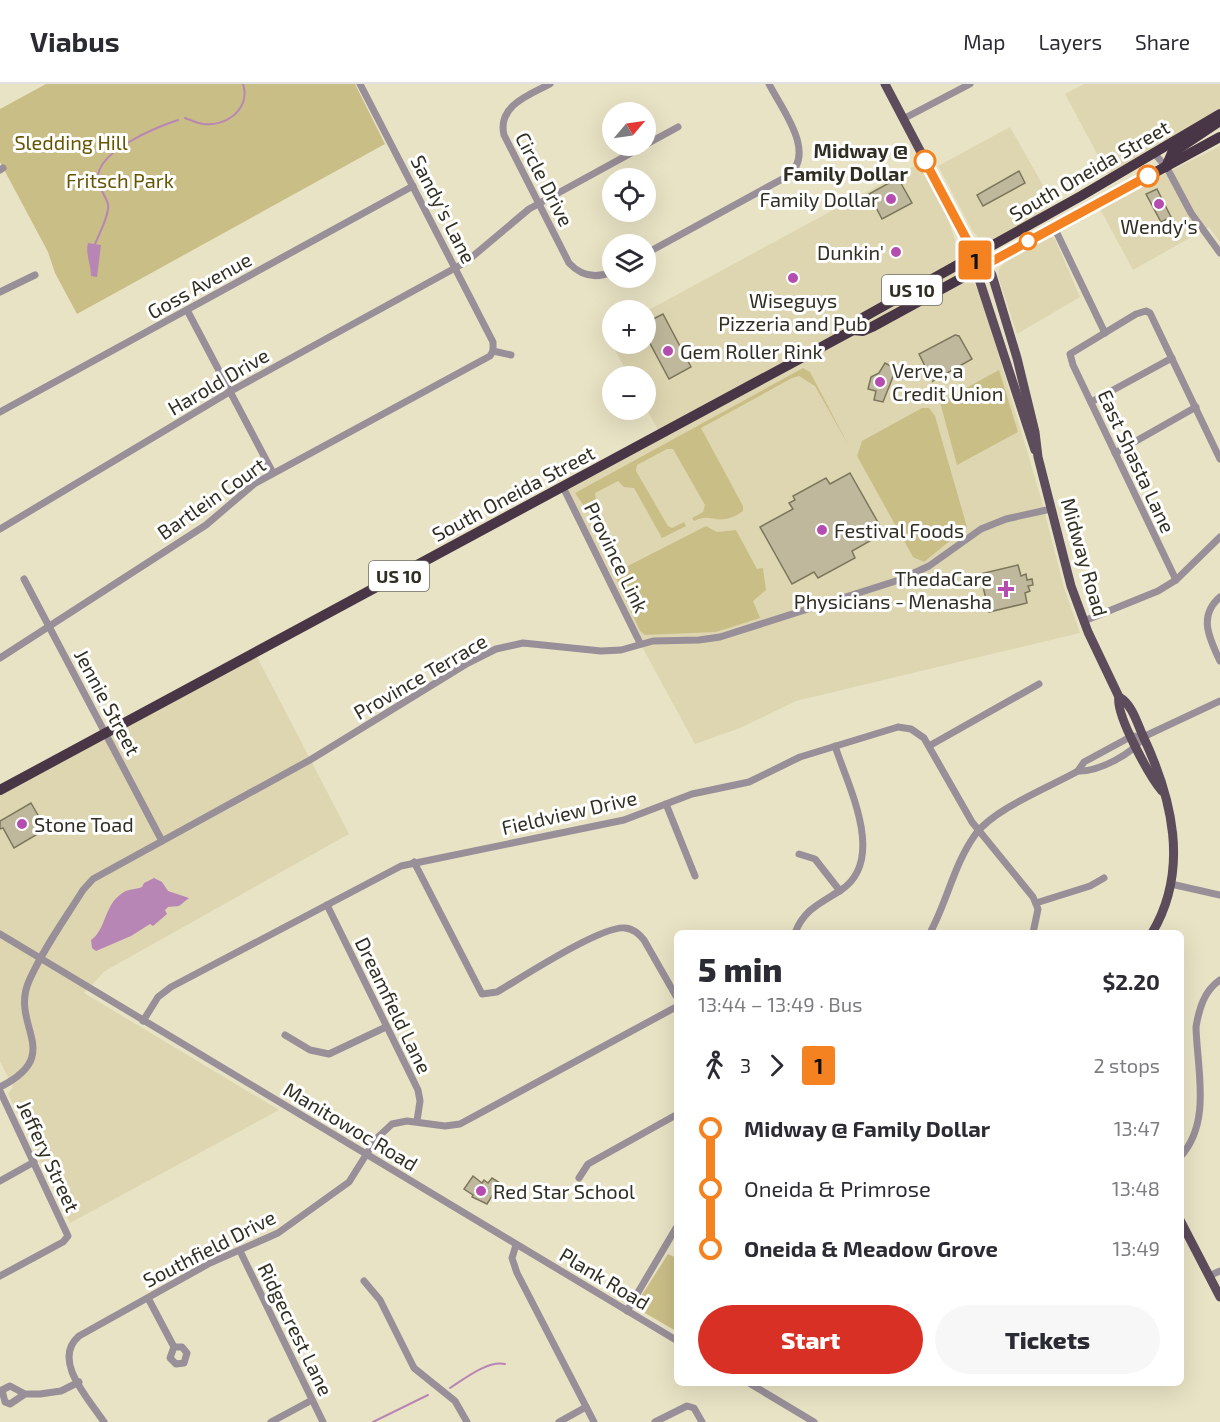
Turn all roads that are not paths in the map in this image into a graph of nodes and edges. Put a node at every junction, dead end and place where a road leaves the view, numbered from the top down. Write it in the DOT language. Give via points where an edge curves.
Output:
graph roads {
  1 [pos="360,84"];
  2 [pos="550,84"];
  3 [pos="769,84"];
  4 [pos="885,84"];
  5 [pos="970,84"];
  6 [pos="1220,114"];
  7 [pos="903,119"];
  8 [pos="1220,121"];
  9 [pos="678,127"];
  10 [pos="1220,136"];
  11 [pos="656,139"];
  12 [pos="1154,153"];
  13 [pos="625,156"];
  14 [pos="1166,167"];
  15 [pos="413,186"];
  16 [pos="538,203"];
  17 [pos="1054,227"];
  18 [pos="656,248"];
  19 [pos="1220,253"];
  20 [pos="975,255"];
  21 [pos="981,267"];
  22 [pos="455,268"];
  23 [pos="35,274"];
  24 [pos="602,274"];
  25 [pos="0,292"];
  26 [pos="187,310"];
  27 [pos="853,330"];
  28 [pos="1105,333"];
  29 [pos="493,351"];
  30 [pos="511,355"];
  31 [pos="1172,358"];
  32 [pos="231,391"];
  33 [pos="1091,402"];
  34 [pos="1196,407"];
  35 [pos="0,412"];
  36 [pos="1115,453"];
  37 [pos="1038,457"];
  38 [pos="1220,459"];
  39 [pos="273,473"];
  40 [pos="563,487"];
  41 [pos="1051,509"];
  42 [pos="0,529"];
  43 [pos="1220,537"];
  44 [pos="24,579"];
  45 [pos="1176,580"];
  46 [pos="1220,597"];
  47 [pos="1084,621"];
  48 [pos="49,627"];
  49 [pos="640,643"];
  50 [pos="0,658"];
  51 [pos="1220,660"];
  52 [pos="1039,684"];
  53 [pos="1119,697"];
  54 [pos="1220,701"];
  55 [pos="105,733"];
  56 [pos="1132,736"];
  57 [pos="1143,737"];
  58 [pos="835,746"];
  59 [pos="929,746"];
  60 [pos="1137,747"];
  61 [pos="1078,771"];
  62 [pos="0,790"];
  63 [pos="1162,791"];
  64 [pos="666,804"];
  65 [pos="978,831"];
  66 [pos="162,841"];
  67 [pos="799,854"];
  68 [pos="414,862"];
  69 [pos="695,876"];
  70 [pos="1104,878"];
  71 [pos="1171,884"];
  72 [pos="840,891"];
  73 [pos="1220,895"];
  74 [pos="1036,903"];
  75 [pos="327,905"];
  76 [pos="796,930"];
  77 [pos="931,930"];
  78 [pos="1035,930"];
  79 [pos="1154,930"];
  80 [pos="0,934"];
  81 [pos="41,960"];
  82 [pos="1220,980"];
  83 [pos="674,992"];
  84 [pos="674,1008"];
  85 [pos="143,1021"];
  86 [pos="387,1027"];
  87 [pos="285,1035"];
  88 [pos="0,1089"];
  89 [pos="674,1116"];
  90 [pos="417,1121"];
  91 [pos="1184,1152"];
  92 [pos="367,1154"];
  93 [pos="34,1162"];
  94 [pos="579,1178"];
  95 [pos="0,1181"];
  96 [pos="1184,1228"];
  97 [pos="674,1231"];
  98 [pos="516,1245"];
  99 [pos="240,1251"];
  100 [pos="1220,1271"];
  101 [pos="0,1276"];
  102 [pos="1209,1276"];
  103 [pos="364,1281"];
  104 [pos="1220,1297"];
  105 [pos="148,1298"];
  106 [pos="627,1311"];
  107 [pos="674,1339"];
  108 [pos="174,1347"];
  109 [pos="79,1382"];
  110 [pos="754,1386"];
  111 [pos="25,1394"];
  112 [pos="312,1400"];
  113 [pos="586,1407"];
  114 [pos="104,1422"];
  115 [pos="271,1422"];
  116 [pos="323,1422"];
  117 [pos="467,1422"];
  118 [pos="559,1422"];
  119 [pos="594,1422"];
  120 [pos="655,1422"];
  121 [pos="702,1422"];
  122 [pos="814,1422"];
  1 -- 15 [label="street, Sandy's Lane"];
  2 -- 16 [label="street, Circle Drive" via="511,107 503,124 507,142"];
  3 -- 18 [label="street" via="799,144 795,168 786,177"];
  4 -- 7 [label="main road, Midway Road"];
  5 -- 7 [label="street"];
  6 -- 12 [label="highway, South Oneida Street / US 10"];
  7 -- 20 [label="main road, Midway Road"];
  8 -- 14 [label="highway" via="1172,153"];
  9 -- 11 [label="street, Harold Drive"];
  10 -- 14 [label="highway, South Oneida Street / US 10"];
  12 -- 14 [label="street"];
  12 -- 20 [label="highway, South Oneida Street / US 10"];
  13 -- 16 [label="street, Harold Drive"];
  14 -- 17 [label="highway, South Oneida Street / US 10"];
  14 -- 19 [label="street" via="1191,213"];
  15 -- 22 [label="street, Sandy's Lane"];
  15 -- 26 [label="street, Goss Avenue"];
  16 -- 22 [label="street, Harold Drive"];
  16 -- 24 [label="street, Circle Drive" via="574,268 591,276"];
  17 -- 21 [label="highway, South Oneida Street / US 10"];
  17 -- 28 [label="street"];
  20 -- 21 [label="main road, Midway Road"];
  20 -- 27 [label="highway, South Oneida Street / US 10" via="867,315"];
  21 -- 27 [label="highway, South Oneida Street / US 10" via="872,327"];
  21 -- 37 [label="main road, Midway Road" via="1023,421"];
  21 -- 37 [label="main road, Midway Road" via="1003,305 1035,428"];
  22 -- 29 [label="street, Sandy's Lane" via="493,342"];
  22 -- 32 [label="street, Harold Drive"];
  23 -- 25 [label="street"];
  26 -- 32 [label="street"];
  26 -- 35 [label="street, Goss Avenue"];
  27 -- 40 [label="highway, South Oneida Street / US 10"];
  28 -- 31 [label="street" via="1146,311 1154,318"];
  28 -- 33 [label="street, East Shasta Lane" via="1070,356"];
  29 -- 30 [label="street"];
  29 -- 39 [label="street, Bartlein Court"];
  31 -- 33 [label="street"];
  31 -- 34 [label="street"];
  32 -- 39 [label="street"];
  32 -- 42 [label="street, Harold Drive"];
  33 -- 36 [label="street, East Shasta Lane"];
  34 -- 36 [label="street"];
  34 -- 38 [label="street"];
  36 -- 45 [label="street, East Shasta Lane"];
  37 -- 41 [label="main road, Midway Road"];
  39 -- 48 [label="street, Bartlein Court" via="241,494 206,525"];
  40 -- 49 [label="street, Province Link"];
  40 -- 55 [label="highway, South Oneida Street / US 10"];
  41 -- 47 [label="main road, Midway Road" via="1065,568"];
  41 -- 49 [label="street, Province Terrace" via="990,525 910,575 794,615 720,637"];
  43 -- 45 [label="street"];
  44 -- 48 [label="street, Jennie Street"];
  45 -- 47 [label="street"];
  46 -- 51 [label="street" via="1210,607 1207,624"];
  47 -- 53 [label="main road, Midway Road"];
  48 -- 50 [label="street, Bartlein Court"];
  48 -- 55 [label="street, Jennie Street"];
  49 -- 66 [label="street, Province Terrace" via="621,650 601,651 532,642 496,649 310,760"];
  52 -- 59 [label="street"];
  53 -- 56 [label="main road, Midway Road" via="1118,704"];
  53 -- 57 [label="main road, Midway Road" via="1126,701"];
  54 -- 57 [label="street"];
  55 -- 62 [label="highway, South Oneida Street / US 10"];
  55 -- 66 [label="street, Jennie Street"];
  56 -- 57 [label="street"];
  56 -- 60 [label="main road, Midway Road"];
  56 -- 61 [label="street" via="1084,762"];
  57 -- 60 [label="street"];
  57 -- 63 [label="main road, Midway Road" via="1161,776"];
  58 -- 59 [label="street, Fieldview Drive" via="904,727 918,733"];
  58 -- 64 [label="street, Fieldview Drive" via="800,757 758,779 704,790"];
  58 -- 72 [label="street" via="865,842 853,879"];
  59 -- 65 [label="street, Fieldview Drive"];
  60 -- 61 [label="street" via="1090,772"];
  60 -- 63 [label="main road, Midway Road"];
  61 -- 65 [label="street"];
  63 -- 71 [label="main road, Midway Road" via="1174,836"];
  64 -- 68 [label="street, Fieldview Drive" via="624,820"];
  64 -- 69 [label="street"];
  65 -- 74 [label="street, Fieldview Drive"];
  65 -- 77 [label="street"];
  66 -- 81 [label="street, Province Terrace" via="88,884"];
  67 -- 72 [label="street" via="815,859"];
  68 -- 75 [label="street, Fieldview Drive" via="393,869"];
  68 -- 83 [label="street" via="482,994 497,992 603,932 626,928 644,940"];
  70 -- 74 [label="street"];
  71 -- 73 [label="street"];
  71 -- 79 [label="main road, Midway Road"];
  72 -- 76 [label="street" via="811,908"];
  74 -- 78 [label="street"];
  75 -- 85 [label="street, Fieldview Drive" via="163,993"];
  75 -- 86 [label="street, Dreamfield Lane"];
  80 -- 81 [label="street, Manitowoc Road"];
  81 -- 85 [label="street, Manitowoc Road"];
  81 -- 88 [label="street, Province Terrace" via="29,981 24,1001 33,1041 32,1057 19,1077"];
  82 -- 91 [label="street" via="1201,1003 1198,1013 1200,1123"];
  84 -- 90 [label="street, Southfield Drive" via="460,1124 445,1126"];
  85 -- 92 [label="street, Manitowoc Road"];
  86 -- 87 [label="street" via="329,1054 310,1050"];
  86 -- 90 [label="street, Dreamfield Lane" via="420,1096"];
  88 -- 93 [label="street, Jeffery Street"];
  89 -- 94 [label="street" via="595,1160"];
  90 -- 92 [label="street, Southfield Drive" via="400,1122 386,1129"];
  92 -- 98 [label="street, Manitowoc Road"];
  92 -- 99 [label="street, Southfield Drive" via="349,1182 338,1191 278,1233"];
  93 -- 95 [label="street"];
  93 -- 101 [label="street, Jeffery Street" via="68,1236"];
  96 -- 102 [label="main road"];
  97 -- 106 [label="street"];
  98 -- 106 [label="street, Plank Road"];
  98 -- 113 [label="street" via="512,1258 517,1273"];
  99 -- 105 [label="street, Southfield Drive"];
  99 -- 112 [label="street, Ridgecrest Lane"];
  100 -- 102 [label="street"];
  102 -- 104 [label="main road"];
  103 -- 117 [label="street" via="380,1300 414,1368 455,1401"];
  105 -- 108 [label="street"];
  105 -- 109 [label="street, Southfield Drive" via="73,1341 68,1361"];
  106 -- 107 [label="street, Plank Road"];
  109 -- 111 [label="street" via="53,1393"];
  109 -- 114 [label="street, Southfield Drive"];
  110 -- 122 [label="street"];
  112 -- 115 [label="street"];
  112 -- 116 [label="street, Ridgecrest Lane"];
  113 -- 118 [label="street"];
  113 -- 119 [label="street"];
  120 -- 121 [label="street" via="680,1408 690,1407"];
}
